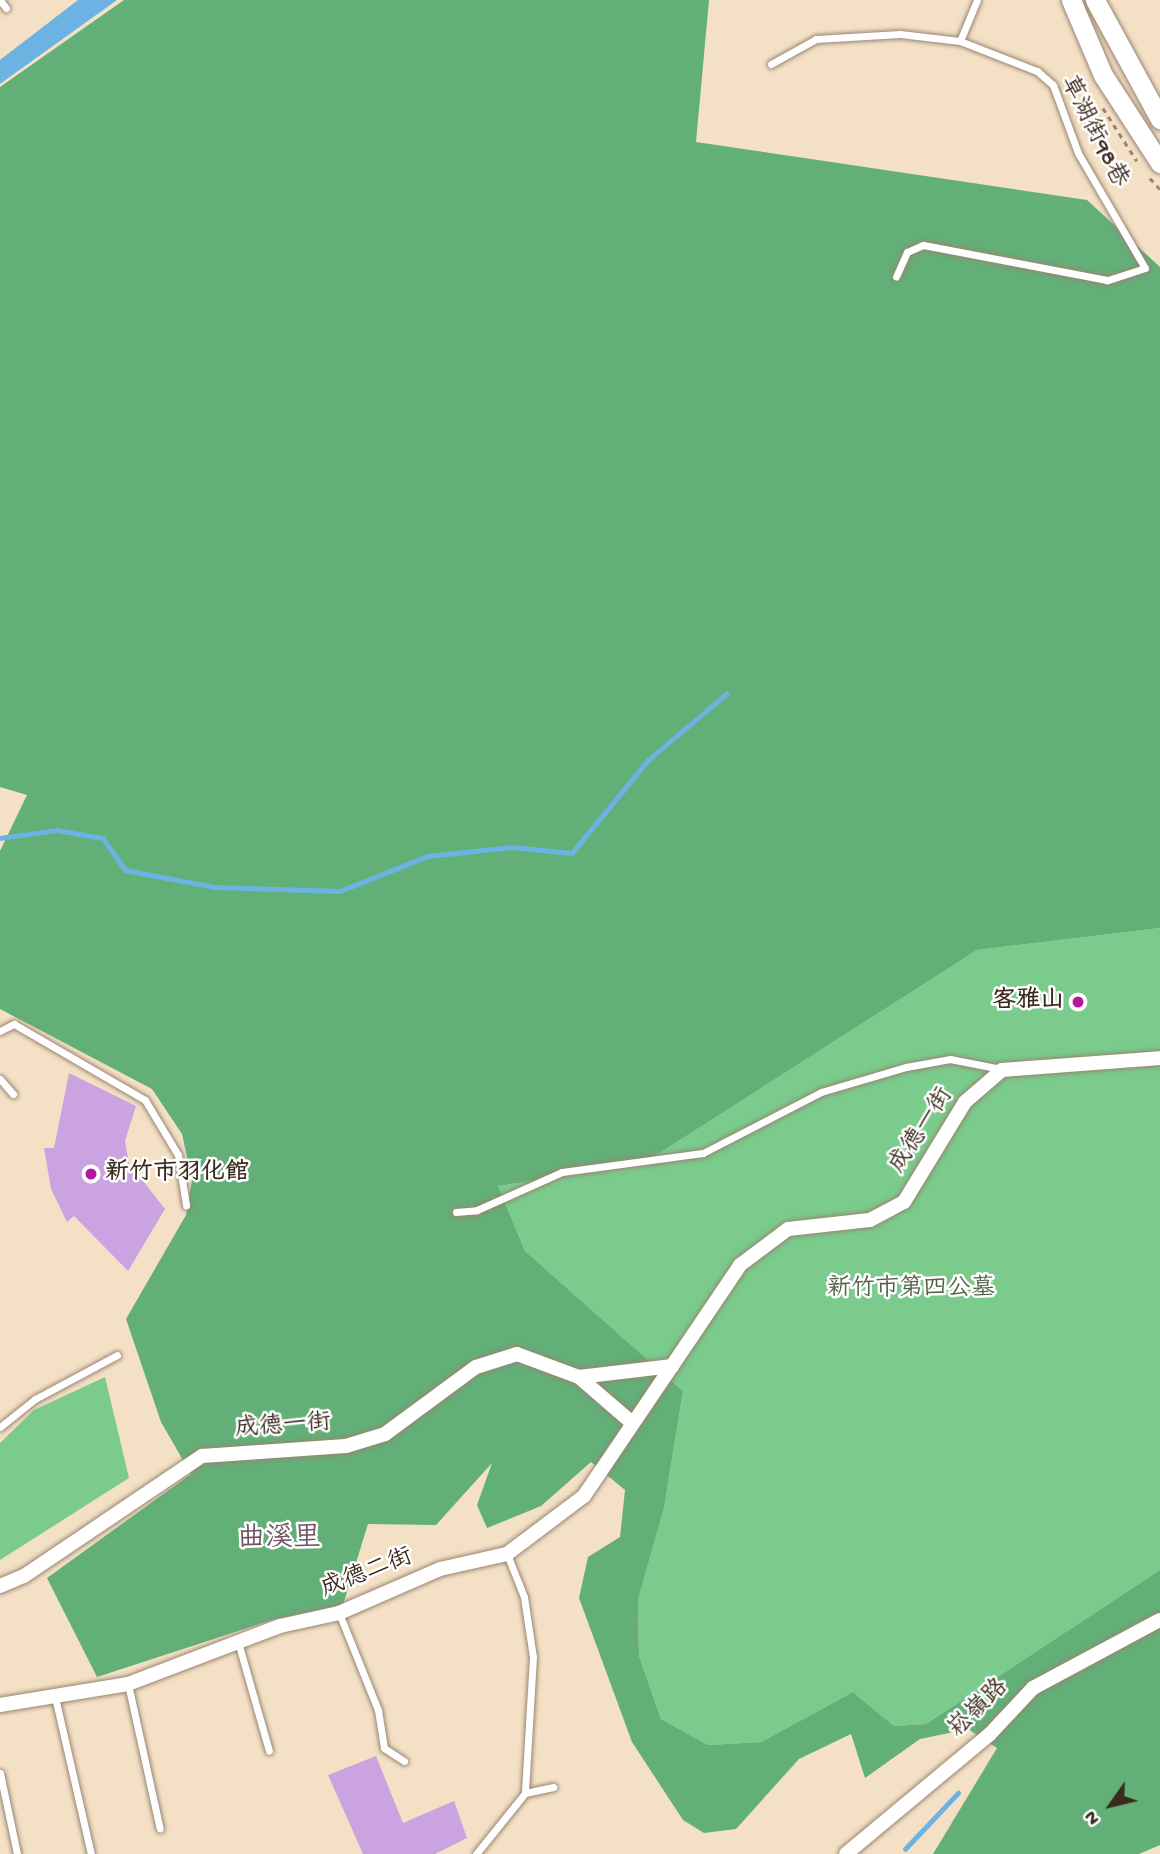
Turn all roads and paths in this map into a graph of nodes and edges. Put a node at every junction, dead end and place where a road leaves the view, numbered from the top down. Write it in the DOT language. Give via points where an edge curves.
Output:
graph roads {
  1 [pos="0,0"];
  2 [pos="977,0"];
  3 [pos="1071,0"];
  4 [pos="1095,0"];
  5 [pos="1106,0"];
  6 [pos="6,8"];
  7 [pos="960,41"];
  8 [pos="771,64"];
  9 [pos="1160,100"];
  10 [pos="1160,119"];
  11 [pos="1160,163"];
  12 [pos="896,277"];
  13 [pos="0,1031"];
  14 [pos="1160,1058"];
  15 [pos="1002,1070"];
  16 [pos="0,1079"];
  17 [pos="13,1094"];
  18 [pos="186,1205"];
  19 [pos="456,1212"];
  20 [pos="117,1355"];
  21 [pos="672,1366"];
  22 [pos="579,1377"];
  23 [pos="630,1421"];
  24 [pos="0,1427"];
  25 [pos="507,1554"];
  26 [pos="0,1586"];
  27 [pos="339,1613"];
  28 [pos="1160,1620"];
  29 [pos="238,1642"];
  30 [pos="128,1685"];
  31 [pos="55,1697"];
  32 [pos="0,1706"];
  33 [pos="269,1751"];
  34 [pos="404,1761"];
  35 [pos="0,1773"];
  36 [pos="553,1787"];
  37 [pos="525,1793"];
  38 [pos="160,1829"];
  39 [pos="17,1854"];
  40 [pos="91,1854"];
  41 [pos="476,1854"];
  42 [pos="846,1854"];
  1 -- 6 [label="lane"];
  2 -- 7 [label="lane"];
  3 -- 11 [label="street" via="1103,75"];
  4 -- 10 [label="street"];
  5 -- 9 [label="lane"];
  7 -- 8 [label="lane, 草湖街98巷" via="900,34 816,39"];
  7 -- 12 [label="lane, 草湖街98巷" via="1037,71 1053,85 1078,153 1145,268 1107,279 923,246 907,252"];
  13 -- 18 [label="lane" via="14,1024 145,1100 178,1155"];
  14 -- 15 [label="street"];
  15 -- 19 [label="lane" via="950,1059 906,1068 821,1092 703,1153 562,1172 477,1210"];
  15 -- 21 [label="street, 成德一街" via="965,1102 904,1202 870,1220 788,1228 740,1265"];
  16 -- 17 [label="lane"];
  20 -- 24 [label="lane" via="35,1399"];
  21 -- 22 [label="street, 成德一街"];
  21 -- 23 [label="street, 成德二街"];
  22 -- 23 [label="street, 成德一街"];
  22 -- 26 [label="street, 成德一街" via="517,1354 476,1367 372,1438 346,1446 202,1455 24,1576"];
  23 -- 25 [label="street, 成德二街" via="584,1496"];
  25 -- 27 [label="street, 成德二街" via="440,1569"];
  25 -- 37 [label="lane" via="524,1597 533,1657"];
  27 -- 29 [label="street, 成德二街"];
  27 -- 34 [label="lane" via="378,1710 384,1748"];
  28 -- 42 [label="street, 崧嶺路" via="1033,1688 989,1735"];
  29 -- 30 [label="street, 成德二街"];
  29 -- 33 [label="lane"];
  30 -- 31 [label="street, 成德二街"];
  30 -- 38 [label="lane"];
  31 -- 32 [label="street, 成德二街"];
  31 -- 40 [label="lane"];
  35 -- 39 [label="lane"];
  36 -- 37 [label="lane"];
  37 -- 41 [label="lane" via="499,1819 488,1847"];
}
